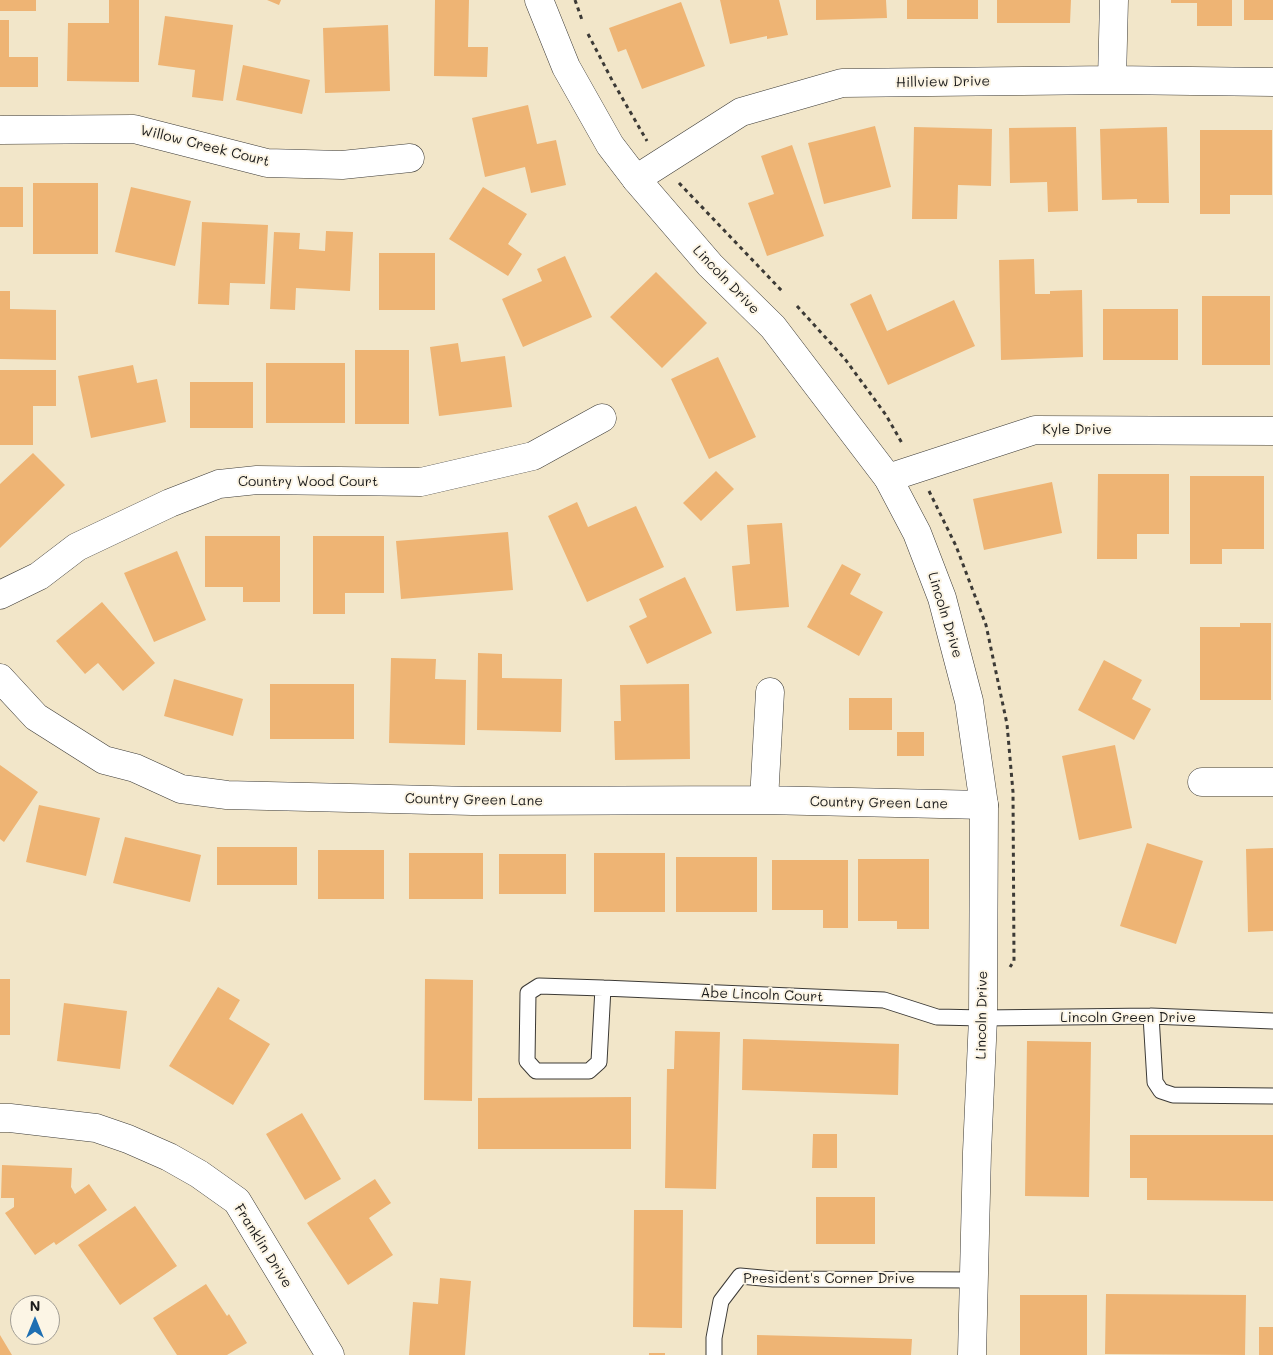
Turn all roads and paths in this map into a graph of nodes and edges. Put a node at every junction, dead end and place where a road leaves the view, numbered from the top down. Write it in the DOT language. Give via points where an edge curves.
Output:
graph roads {
  1 [pos="539,0"];
  2 [pos="575,0"];
  3 [pos="1114,0"];
  4 [pos="582,20"];
  5 [pos="588,34"];
  6 [pos="1112,80"];
  7 [pos="1273,82"];
  8 [pos="0,130"];
  9 [pos="648,141"];
  10 [pos="410,158"];
  11 [pos="636,179"];
  12 [pos="678,182"];
  13 [pos="782,291"];
  14 [pos="797,306"];
  15 [pos="602,418"];
  16 [pos="1273,431"];
  17 [pos="906,450"];
  18 [pos="888,478"];
  19 [pos="0,595"];
  20 [pos="0,678"];
  21 [pos="770,692"];
  22 [pos="1202,782"];
  23 [pos="1273,782"];
  24 [pos="764,800"];
  25 [pos="984,805"];
  26 [pos="603,988"];
  27 [pos="1151,1016"];
  28 [pos="983,1018"];
  29 [pos="1273,1021"];
  30 [pos="1273,1096"];
  31 [pos="0,1118"];
  32 [pos="973,1280"];
  33 [pos="330,1355"];
  34 [pos="714,1355"];
  35 [pos="972,1355"];
  1 -- 11 [label="street, Lincoln Drive" via="566,67 610,145"];
  2 -- 4 [label="path"];
  3 -- 6 [label="street"];
  5 -- 9 [label="path"];
  6 -- 7 [label="street, Hillview Drive"];
  6 -- 11 [label="street, Hillview Drive" via="842,83 741,112"];
  8 -- 10 [label="street, Willow Creek Court" via="134,129 267,164 342,165"];
  11 -- 18 [label="street, Lincoln Drive" via="710,265 773,327"];
  12 -- 13 [label="path"];
  14 -- 17 [label="path" via="845,359 886,415"];
  15 -- 19 [label="street, Country Wood Court" via="533,456 421,482 257,480 220,484 77,547 39,576"];
  16 -- 18 [label="street, Kyle Drive" via="1035,430"];
  18 -- 25 [label="street, Lincoln Drive" via="917,532 958,652 969,701"];
  20 -- 24 [label="street, Country Green Lane" via="36,717 104,760 135,768 181,789 226,795 462,800"];
  21 -- 24 [label="street"];
  22 -- 23 [label="street"];
  24 -- 25 [label="street, Country Green Lane"];
  25 -- 28 [label="street, Lincoln Drive"];
  26 -- 26 [label="lane, Abe Lincoln Court" via="539,986 528,993 527,1061 536,1071 589,1071 600,1062"];
  26 -- 28 [label="lane, Abe Lincoln Court" via="884,1000 937,1017"];
  27 -- 28 [label="lane, Lincoln Green Drive"];
  27 -- 29 [label="lane, Lincoln Green Drive"];
  27 -- 30 [label="lane" via="1155,1082 1162,1091 1173,1095"];
  28 -- 32 [label="street, Lincoln Drive"];
  31 -- 33 [label="street, Franklin Drive" via="96,1128 128,1139 199,1174 237,1201"];
  32 -- 34 [label="lane, President's Corner Drive" via="740,1276 721,1301"];
  32 -- 35 [label="street, Lincoln Drive"];
}
